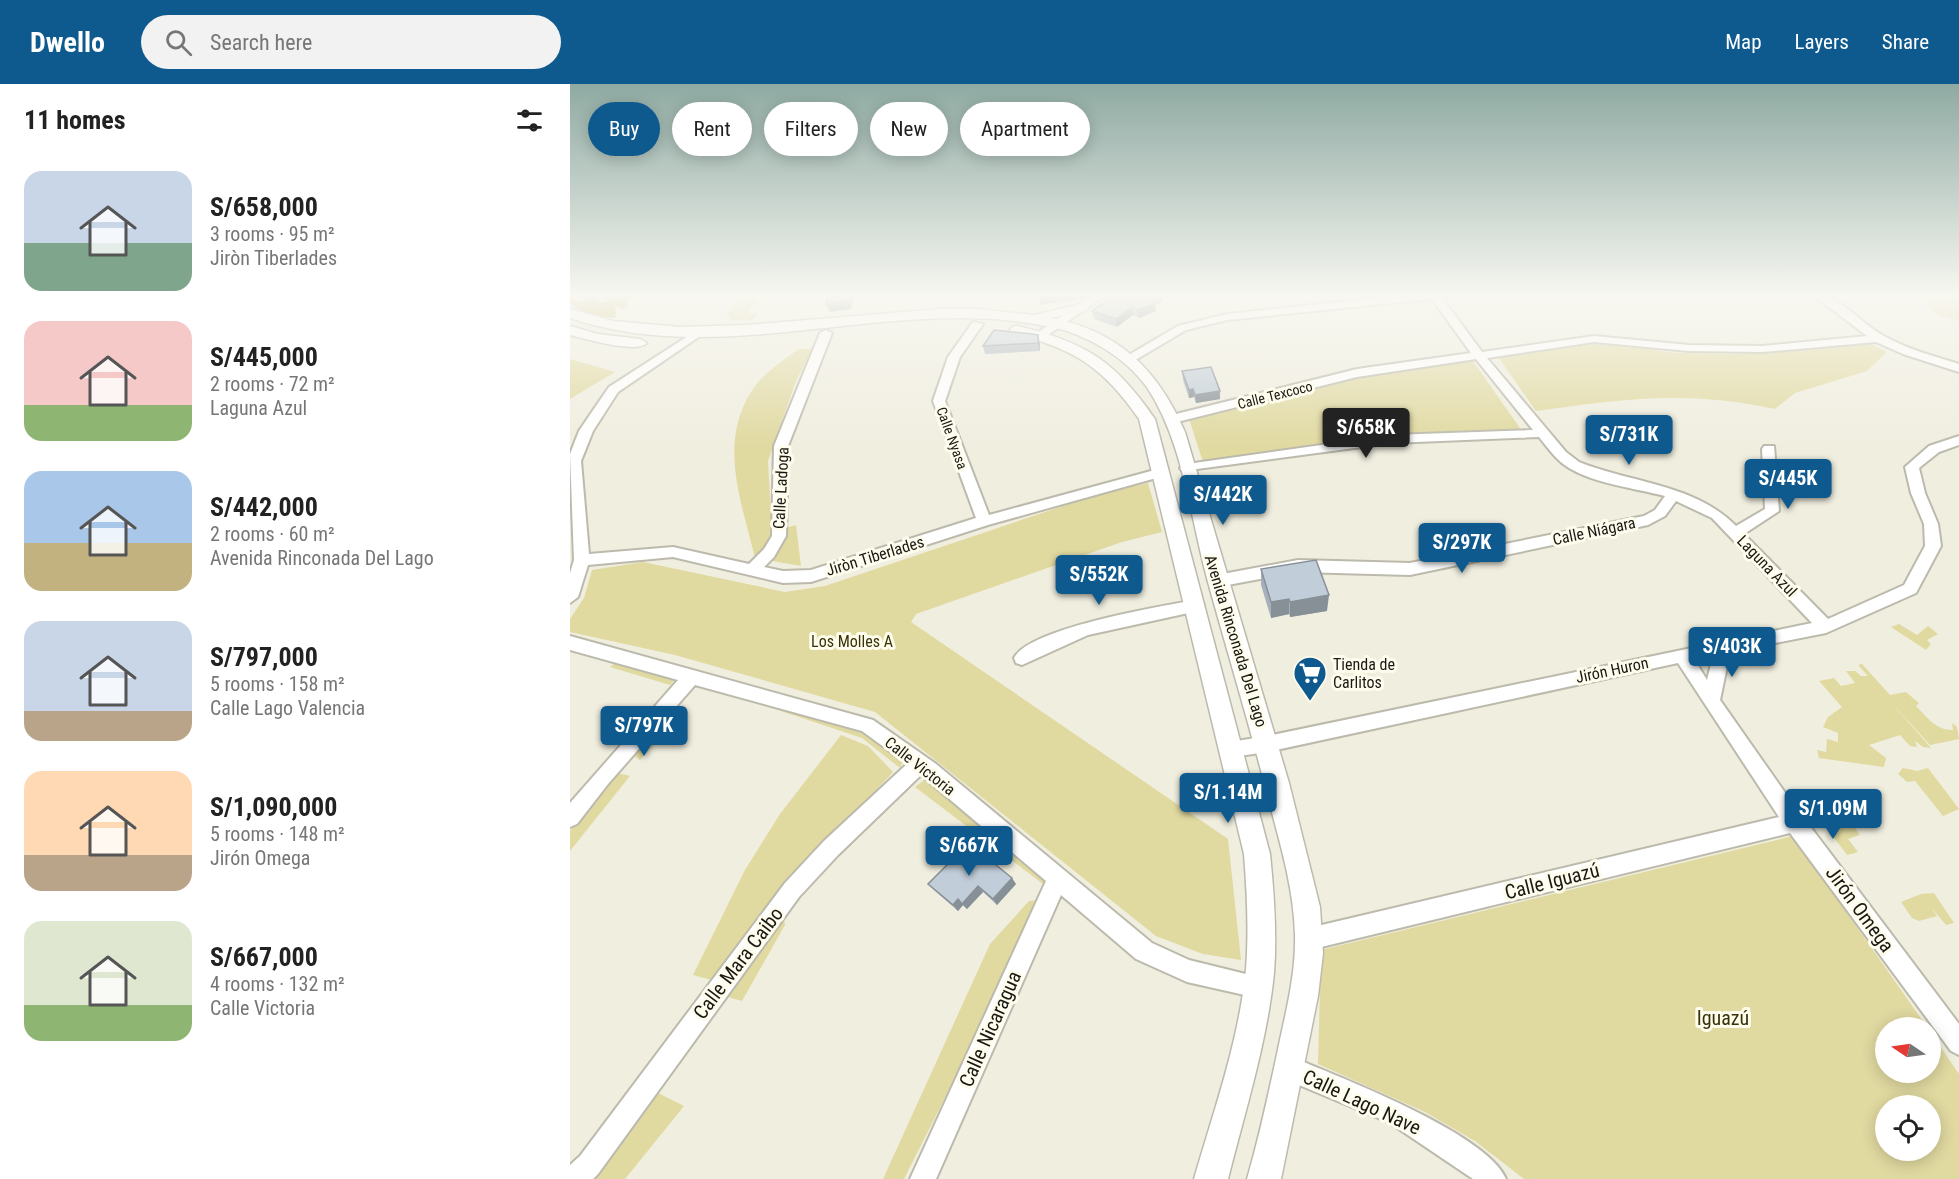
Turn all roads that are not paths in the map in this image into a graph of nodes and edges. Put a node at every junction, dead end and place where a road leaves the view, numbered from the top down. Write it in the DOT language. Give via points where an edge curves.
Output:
graph roads {
  1 [pos="681,345"];
  2 [pos="821,345"];
  3 [pos="962,345"];
  4 [pos="1072,345"];
  5 [pos="1105,345"];
  6 [pos="1152,345"];
  7 [pos="1471,345"];
  8 [pos="1553,345"];
  9 [pos="1658,345"];
  10 [pos="1804,345"];
  11 [pos="1893,345"];
  12 [pos="1479,356"];
  13 [pos="1128,359"];
  14 [pos="1959,368"];
  15 [pos="1173,419"];
  16 [pos="586,431"];
  17 [pos="1543,433"];
  18 [pos="570,439"];
  19 [pos="1959,440"];
  20 [pos="1769,449"];
  21 [pos="1187,468"];
  22 [pos="1162,472"];
  23 [pos="1674,494"];
  24 [pos="984,521"];
  25 [pos="1735,533"];
  26 [pos="582,560"];
  27 [pos="752,570"];
  28 [pos="1217,581"];
  29 [pos="570,597"];
  30 [pos="1196,606"];
  31 [pos="1826,627"];
  32 [pos="570,643"];
  33 [pos="1723,647"];
  34 [pos="1682,655"];
  35 [pos="1022,658"];
  36 [pos="693,675"];
  37 [pos="1711,702"];
  38 [pos="1267,744"];
  39 [pos="1232,749"];
  40 [pos="920,764"];
  41 [pos="570,818"];
  42 [pos="1796,822"];
  43 [pos="1057,880"];
  44 [pos="1309,939"];
  45 [pos="1258,987"];
  46 [pos="1959,1043"];
  47 [pos="1290,1068"];
  48 [pos="574,1179"];
  49 [pos="923,1179"];
  50 [pos="1212,1179"];
  51 [pos="1264,1179"];
  52 [pos="1493,1179"];
  1 -- 16 [label="street" via="613,390"];
  2 -- 27 [label="street, Calle Ladoga" via="781,446 779,536"];
  3 -- 24 [label="street, Calle Nyasa" via="954,357 939,401"];
  4 -- 22 [label="street, Avenida Rinconada Del Lago" via="1122,384 1147,419"];
  5 -- 13 [label="street, Avenida Rinconada Del Lago"];
  6 -- 13 [label="street"];
  7 -- 12 [label="street, Laguna Azul"];
  8 -- 12 [label="street, Calle Texcoco"];
  9 -- 10 [label="street, Calle Texcoco" via="1763,349"];
  11 -- 14 [label="street"];
  12 -- 15 [label="street, Calle Texcoco" via="1356,373"];
  12 -- 17 [label="street, Laguna Azul"];
  13 -- 15 [label="street, Avenida Rinconada Del Lago" via="1153,384"];
  15 -- 21 [label="street, Avenida Rinconada Del Lago"];
  16 -- 18 [label="street"];
  16 -- 26 [label="street" via="574,461"];
  17 -- 21 [label="street" via="1392,440"];
  17 -- 23 [label="street, Laguna Azul" via="1574,465"];
  19 -- 31 [label="street, Jirón Huron" via="1934,449 1912,467 1931,524 1933,546 1910,589"];
  20 -- 25 [label="street" via="1772,511"];
  21 -- 28 [label="street, Avenida Rinconada Del Lago"];
  22 -- 24 [label="street, Jiròn Tiberlades"];
  22 -- 30 [label="street, Avenida Rinconada Del Lago"];
  23 -- 25 [label="street, Laguna Azul" via="1717,515"];
  23 -- 28 [label="street, Calle Niágara" via="1660,513 1648,520 1410,569 1298,566"];
  24 -- 27 [label="street, Jiròn Tiberlades" via="811,576 783,577"];
  25 -- 31 [label="street, Laguna Azul"];
  26 -- 27 [label="street, Jiròn Tiberlades" via="673,552"];
  26 -- 29 [label="street"];
  28 -- 38 [label="street, Avenida Rinconada Del Lago"];
  30 -- 35 [label="street" via="1073,631"];
  30 -- 39 [label="street, Avenida Rinconada Del Lago"];
  31 -- 33 [label="street, Jirón Huron"];
  32 -- 36 [label="street, Calle Victoria"];
  33 -- 34 [label="street, Jirón Huron"];
  33 -- 37 [label="street"];
  34 -- 37 [label="street, Jirón Omega"];
  34 -- 38 [label="street, Jirón Huron"];
  36 -- 40 [label="street, Calle Victoria" via="867,725"];
  36 -- 41 [label="street"];
  37 -- 42 [label="street, Jirón Omega"];
  38 -- 39 [label="street, Jirón Huron"];
  38 -- 44 [label="street, Avenida Rinconada Del Lago" via="1302,878"];
  39 -- 45 [label="street, Avenida Rinconada Del Lago" via="1257,854 1262,909"];
  40 -- 43 [label="street, Calle Victoria"];
  40 -- 48 [label="street, Calle Mara Caibo" via="792,890"];
  42 -- 44 [label="street, Calle Iguazú"];
  42 -- 46 [label="street, Jirón Omega"];
  43 -- 45 [label="street, Calle Victoria" via="1144,951 1187,971"];
  43 -- 49 [label="street, Calle Nicaragua"];
  44 -- 47 [label="street, Avenida Rinconada Del Lago"];
  45 -- 50 [label="street, Avenida Rinconada Del Lago"];
  47 -- 51 [label="street, Avenida Rinconada Del Lago"];
  47 -- 52 [label="street, Calle Lago Nave" via="1399,1114 1468,1158"];
}
